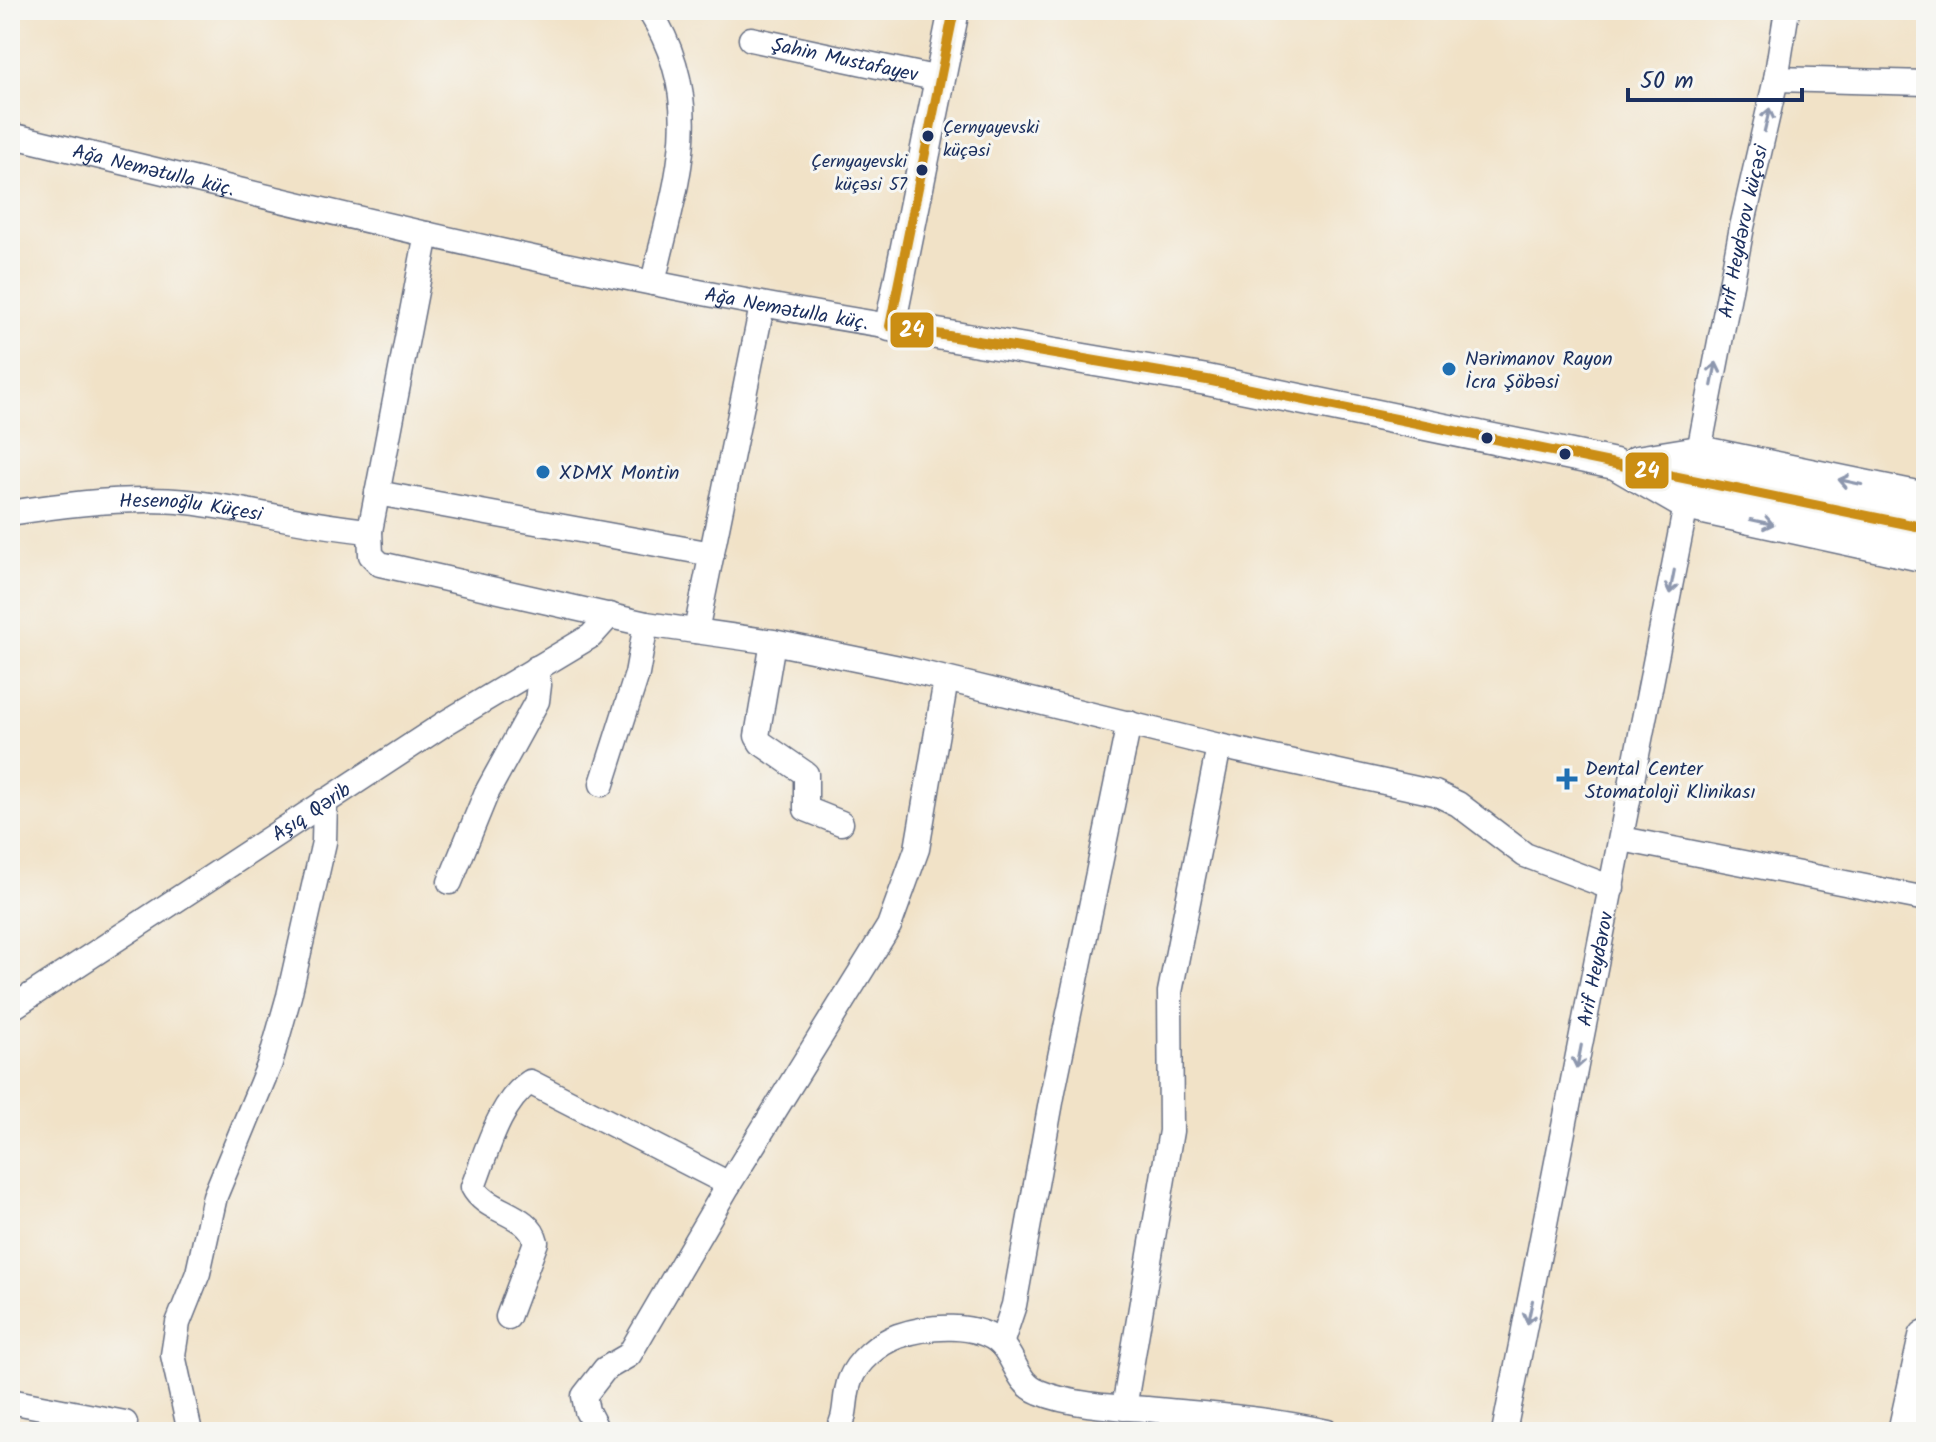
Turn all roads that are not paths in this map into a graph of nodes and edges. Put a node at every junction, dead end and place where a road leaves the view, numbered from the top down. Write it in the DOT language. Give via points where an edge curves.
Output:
graph roads {
  1 [pos="649,10"];
  2 [pos="954,10"];
  3 [pos="1787,10"];
  4 [pos="751,39"];
  5 [pos="939,79"];
  6 [pos="1776,79"];
  7 [pos="1926,83"];
  8 [pos="10,135"];
  9 [pos="427,234"];
  10 [pos="653,283"];
  11 [pos="762,306"];
  12 [pos="890,326"];
  13 [pos="1699,451"];
  14 [pos="1615,464"];
  15 [pos="377,493"];
  16 [pos="1926,498"];
  17 [pos="1686,505"];
  18 [pos="10,513"];
  19 [pos="1926,528"];
  20 [pos="370,531"];
  21 [pos="712,554"];
  22 [pos="1926,557"];
  23 [pos="610,615"];
  24 [pos="646,624"];
  25 [pos="696,631"];
  26 [pos="773,642"];
  27 [pos="536,668"];
  28 [pos="946,680"];
  29 [pos="1129,723"];
  30 [pos="1219,746"];
  31 [pos="602,784"];
  32 [pos="325,801"];
  33 [pos="841,823"];
  34 [pos="1622,839"];
  35 [pos="450,882"];
  36 [pos="1612,888"];
  37 [pos="1926,899"];
  38 [pos="10,1009"];
  39 [pos="729,1184"];
  40 [pos="508,1317"];
  41 [pos="1926,1337"];
  42 [pos="1001,1344"];
  43 [pos="10,1401"];
  44 [pos="1124,1408"];
  45 [pos="125,1423"];
  46 [pos="190,1432"];
  47 [pos="598,1432"];
  48 [pos="837,1432"];
  49 [pos="1327,1432"];
  50 [pos="1504,1432"];
  51 [pos="1905,1432"];
  1 -- 10 [label="street" via="676,63 685,116"];
  2 -- 5 [label="street"];
  3 -- 6 [label="street, Arif Heydərov küçəsi"];
  4 -- 5 [label="street, Şahin Mustafayev"];
  5 -- 12 [label="street"];
  6 -- 7 [label="street"];
  13 -- 6 [label="street, Arif Heydərov küçəsi, one-way"];
  8 -- 9 [label="street, Ağa Nemətulla küç."];
  9 -- 10 [label="street, Ağa Nemətulla küç."];
  9 -- 15 [label="street"];
  10 -- 11 [label="street, Ağa Nemətulla küç."];
  11 -- 12 [label="street, Ağa Nemətulla küç."];
  11 -- 21 [label="street"];
  12 -- 14 [label="street, Ağa Nemətulla küç." via="1207,380"];
  13 -- 14 [label="street, Ağa Nemətulla küç."];
  16 -- 13 [label="street, one-way"];
  14 -- 17 [label="street, Ağa Nemətulla küç."];
  14 -- 19 [label="street"];
  15 -- 20 [label="street"];
  15 -- 21 [label="street"];
  17 -- 22 [label="street, Ağa Nemətulla küç., one-way"];
  17 -- 34 [label="street, Arif Heydərov, one-way"];
  18 -- 20 [label="street, Hesenoğlu Küçesi" via="66,504 185,502"];
  20 -- 23 [label="street" via="371,555 390,569"];
  21 -- 25 [label="street"];
  23 -- 24 [label="street"];
  23 -- 27 [label="street, Aşıq Qərib" via="591,636"];
  24 -- 25 [label="street"];
  24 -- 31 [label="street" via="637,674"];
  25 -- 26 [label="street"];
  26 -- 28 [label="street"];
  26 -- 33 [label="street" via="757,736 806,774 806,809"];
  27 -- 32 [label="street, Aşıq Qərib"];
  27 -- 35 [label="street" via="537,701 486,794"];
  28 -- 29 [label="street"];
  28 -- 39 [label="street" via="917,849 889,926"];
  29 -- 30 [label="street"];
  29 -- 42 [label="street" via="1014,1305"];
  30 -- 36 [label="street" via="1435,793 1525,855"];
  30 -- 44 [label="street" via="1170,992 1171,1131"];
  32 -- 38 [label="street, Aşıq Qərib"];
  32 -- 46 [label="street" via="324,842 278,1036 215,1196 198,1273 178,1323 173,1355"];
  34 -- 36 [label="street, Arif Heydərov"];
  34 -- 37 [label="street"];
  36 -- 50 [label="street, Arif Heydərov, one-way"];
  39 -- 40 [label="street" via="530,1082 520,1088 473,1187 478,1197 534,1234 536,1242"];
  39 -- 47 [label="street" via="629,1355 605,1369 584,1396"];
  41 -- 51 [label="main road"];
  42 -- 44 [label="street" via="1023,1382 1038,1392"];
  42 -- 48 [label="street" via="967,1328 897,1336 869,1352 850,1379 845,1419"];
  43 -- 45 [label="street"];
  44 -- 49 [label="street" via="1278,1421"];
}
